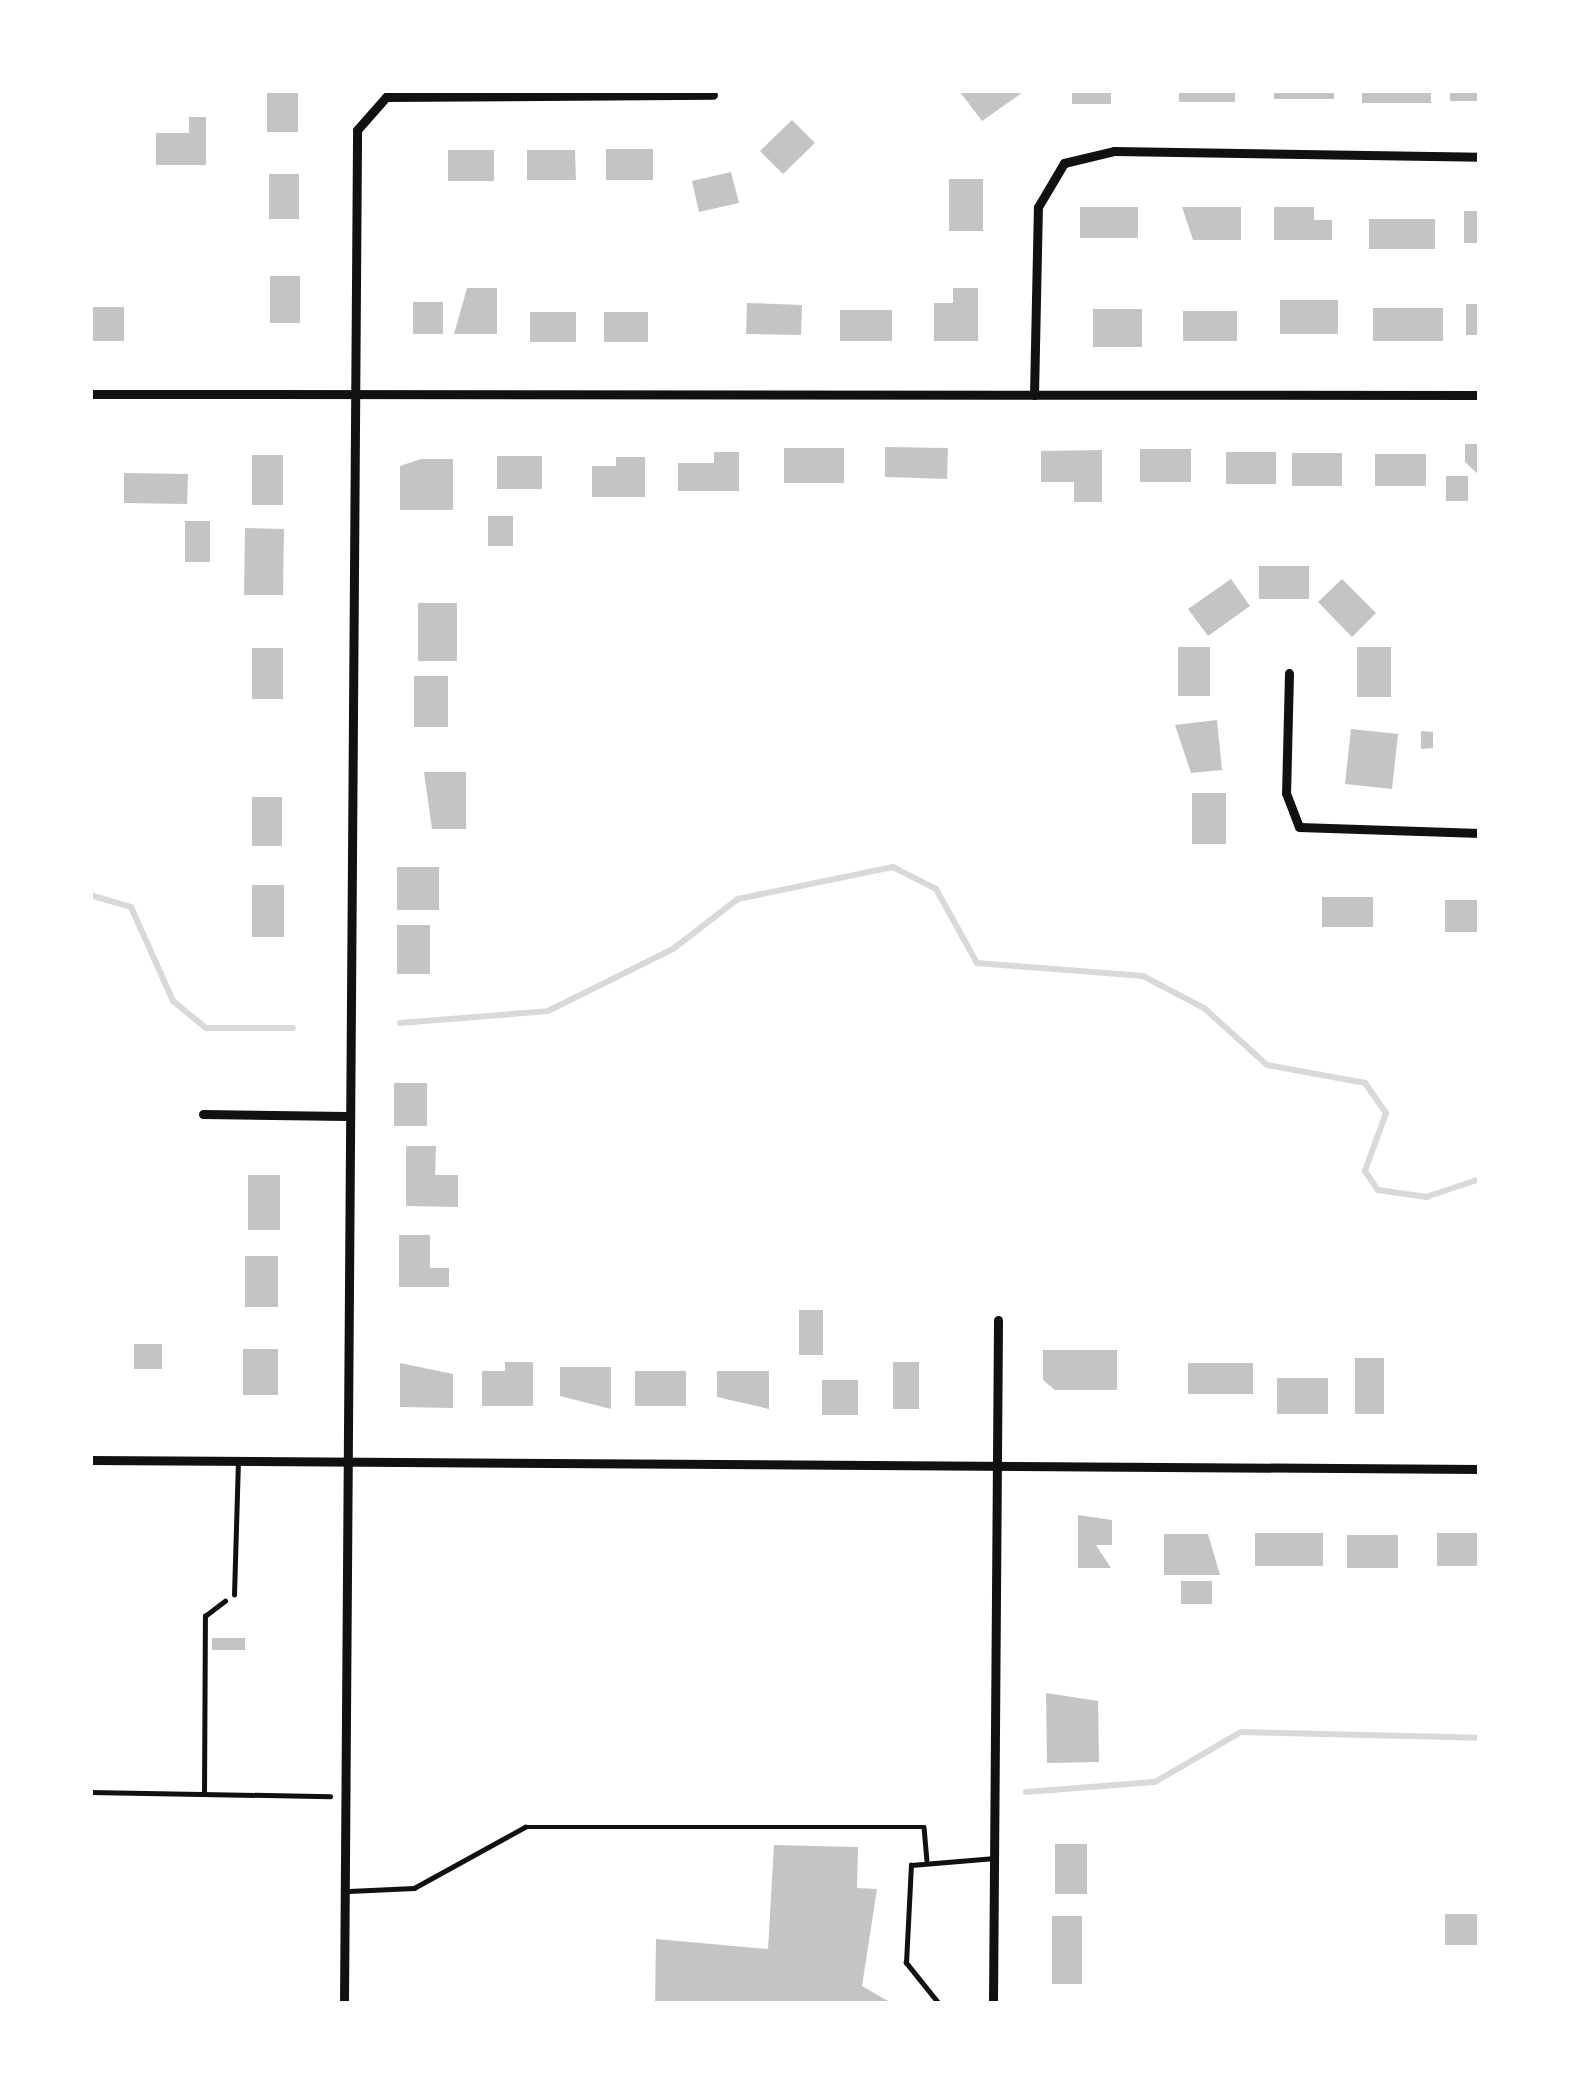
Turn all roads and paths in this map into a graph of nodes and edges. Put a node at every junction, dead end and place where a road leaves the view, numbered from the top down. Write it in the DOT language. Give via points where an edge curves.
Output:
graph roads {
  1 [pos="713,95"];
  2 [pos="1480,157"];
  3 [pos="90,394"];
  4 [pos="1034,395"];
  5 [pos="1480,395"];
  6 [pos="354,397"];
  7 [pos="1288,673"];
  8 [pos="1480,833"];
  9 [pos="203,1114"];
  10 [pos="346,1116"];
  11 [pos="998,1321"];
  12 [pos="90,1460"];
  13 [pos="238,1461"];
  14 [pos="344,1462"];
  15 [pos="995,1468"];
  16 [pos="1480,1469"];
  17 [pos="234,1594"];
  18 [pos="90,1792"];
  19 [pos="204,1794"];
  20 [pos="345,1796"];
  21 [pos="995,1858"];
  22 [pos="927,1860"];
  23 [pos="344,1891"];
  24 [pos="344,2004"];
  25 [pos="939,2004"];
  26 [pos="993,2004"];
  1 -- 6 [label="street" via="386,97 362,112"];
  2 -- 4 [label="street" via="1114,152 1064,163 1037,207"];
  3 -- 6 [label="street"];
  4 -- 5 [label="street"];
  4 -- 6 [label="street"];
  6 -- 10 [label="street"];
  7 -- 8 [label="street" via="1290,815 1314,832"];
  9 -- 10 [label="street"];
  10 -- 14 [label="street"];
  11 -- 15 [label="street"];
  12 -- 13 [label="street"];
  13 -- 14 [label="street"];
  13 -- 17 [label="lane"];
  14 -- 15 [label="street"];
  14 -- 20 [label="street"];
  15 -- 16 [label="street"];
  15 -- 21 [label="street"];
  17 -- 19 [label="path" via="205,1616"];
  18 -- 19 [label="path"];
  19 -- 20 [label="path"];
  20 -- 23 [label="street"];
  21 -- 22 [label="lane"];
  21 -- 26 [label="street"];
  22 -- 23 [label="lane" via="924,1827 524,1827 414,1888"];
  22 -- 25 [label="lane" via="906,1882 906,1963"];
  23 -- 24 [label="street"];
}
